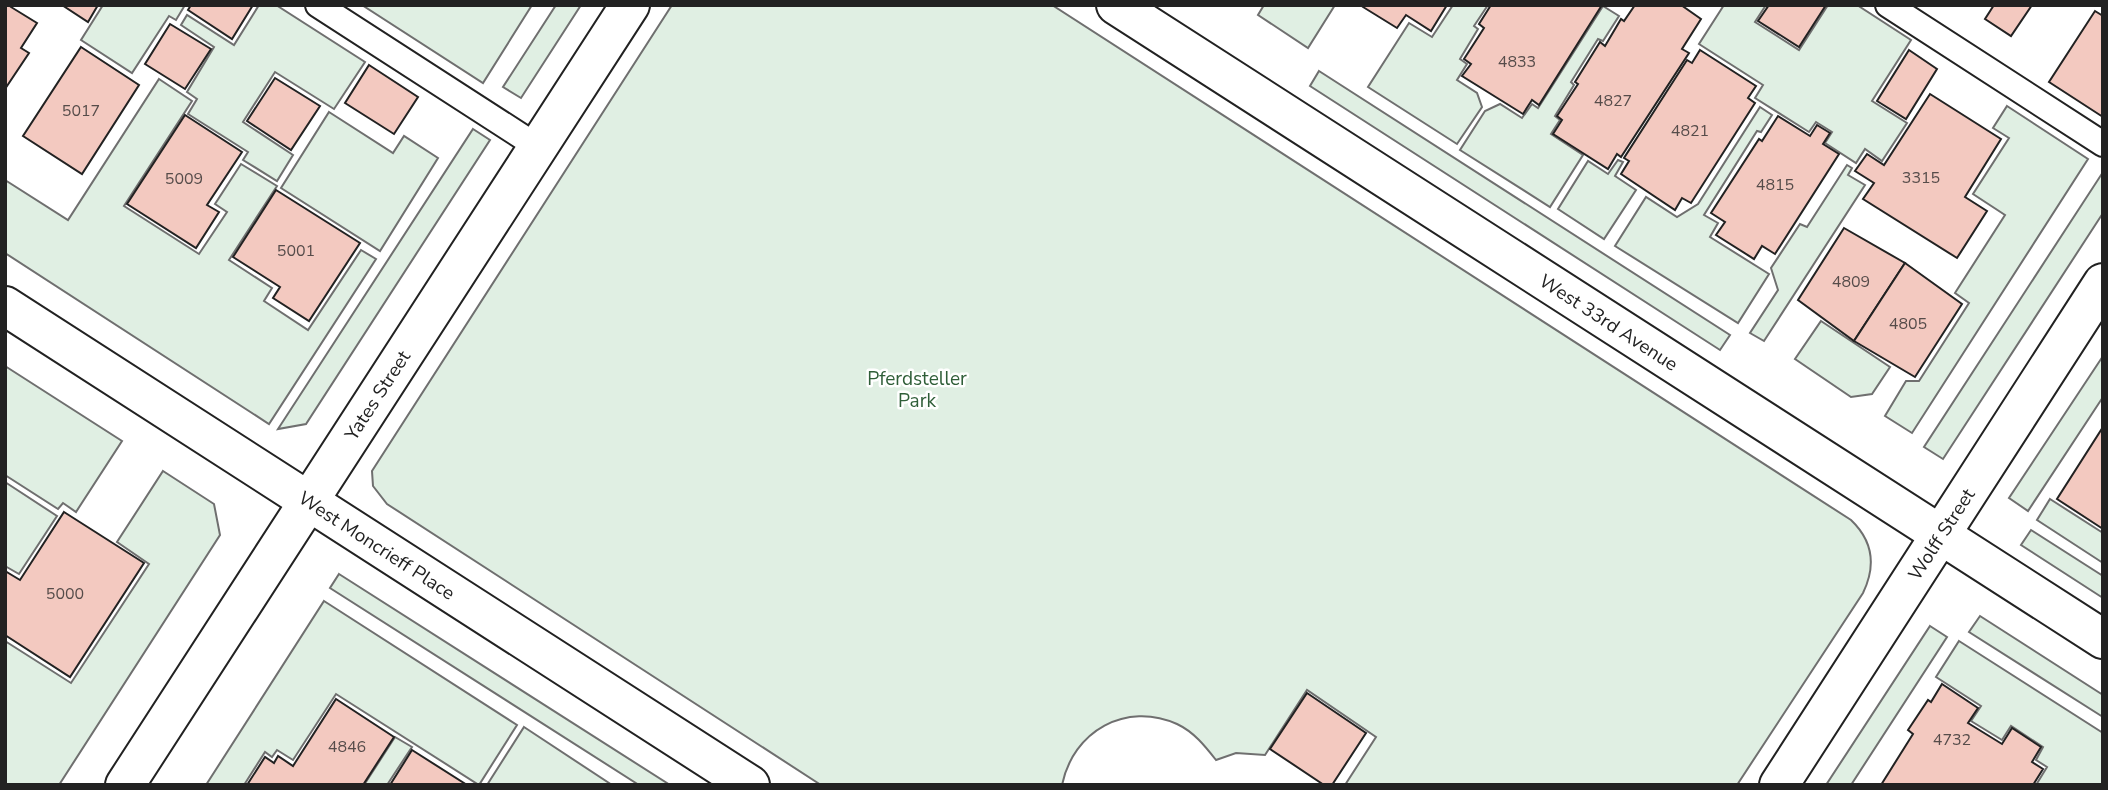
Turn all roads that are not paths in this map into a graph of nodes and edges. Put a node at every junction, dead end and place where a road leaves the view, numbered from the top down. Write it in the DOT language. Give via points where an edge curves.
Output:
graph roads {
  1 [pos="318,5"];
  2 [pos="629,5"];
  3 [pos="1116,5"];
  4 [pos="1888,5"];
  5 [pos="2103,144"];
  6 [pos="538,147"];
  7 [pos="2103,283"];
  8 [pos="5,306"];
  9 [pos="309,501"];
  10 [pos="1940,534"];
  11 [pos="2103,639"];
  12 [pos="125,785"];
  13 [pos="750,785"];
  14 [pos="1779,785"];
  1 -- 6 [label="lane"];
  2 -- 6 [label="street, Yates Street"];
  3 -- 10 [label="street, West 33rd Avenue"];
  4 -- 5 [label="lane"];
  6 -- 9 [label="street, Yates Street"];
  7 -- 10 [label="street, Wolff Street"];
  8 -- 9 [label="street, West Moncrieff Place"];
  9 -- 12 [label="street, Yates Street"];
  9 -- 13 [label="street, West Moncrieff Place"];
  10 -- 11 [label="street, West 33rd Avenue"];
  10 -- 14 [label="street, Wolff Street"];
}
